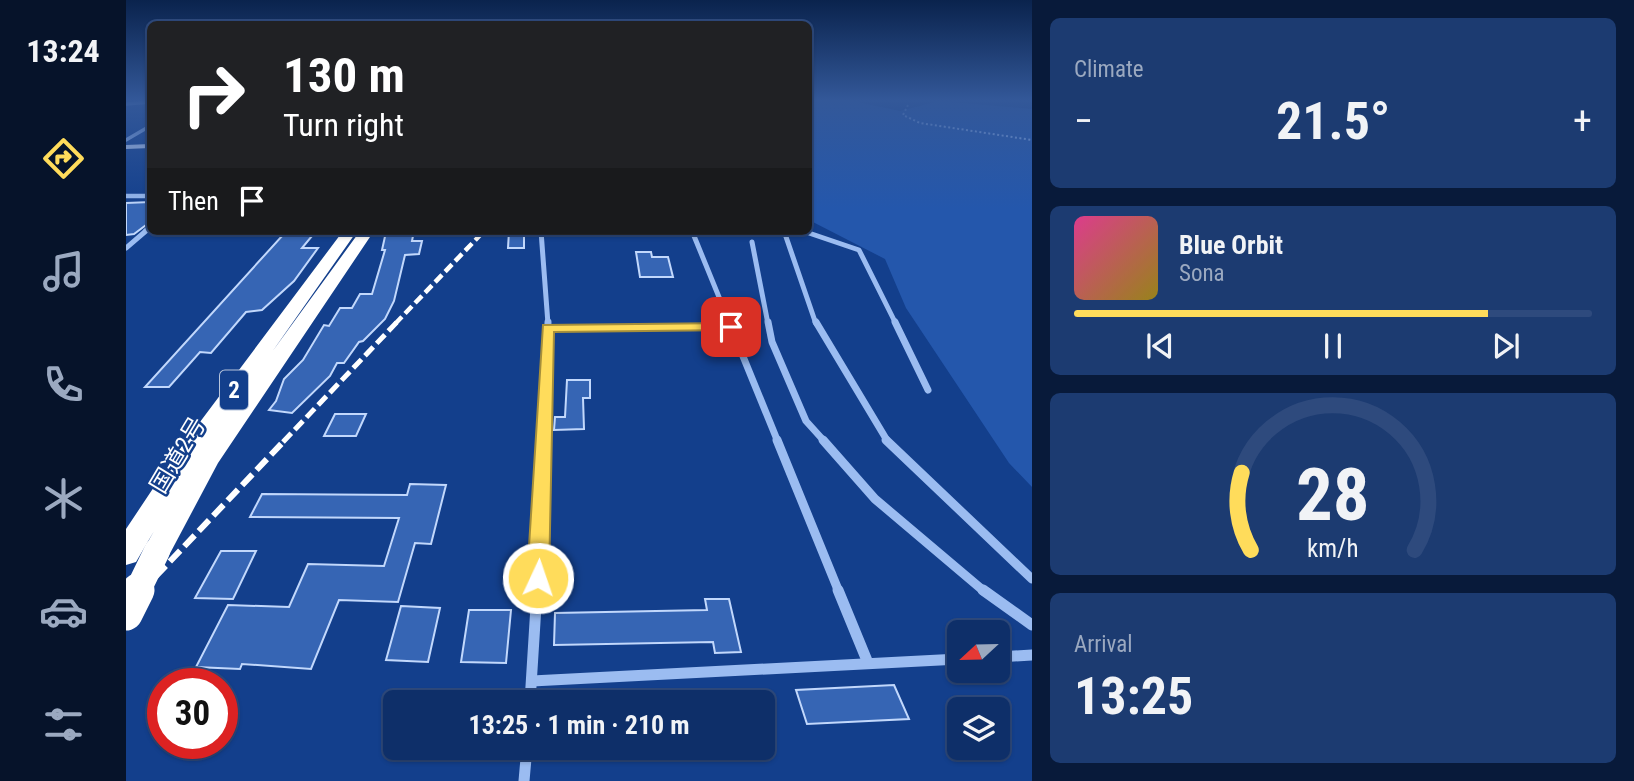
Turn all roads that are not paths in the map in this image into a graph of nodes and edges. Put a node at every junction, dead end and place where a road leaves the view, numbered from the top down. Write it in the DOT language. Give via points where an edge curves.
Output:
graph roads {
  1 [pos="147,146"];
  2 [pos="126,147"];
  3 [pos="126,195"];
  4 [pos="147,196"];
  5 [pos="147,230"];
  6 [pos="812,234"];
  7 [pos="347,235"];
  8 [pos="364,235"];
  9 [pos="541,235"];
  10 [pos="694,235"];
  11 [pos="785,235"];
  12 [pos="752,242"];
  13 [pos="126,248"];
  14 [pos="731,327"];
  15 [pos="548,328"];
  16 [pos="928,390"];
  17 [pos="126,553"];
  18 [pos="1032,579"];
  19 [pos="126,614"];
  20 [pos="1032,625"];
  21 [pos="1032,655"];
  22 [pos="1010,656"];
  23 [pos="947,660"];
  24 [pos="868,663"];
  25 [pos="532,681"];
  26 [pos="531,690"];
  27 [pos="526,760"];
  28 [pos="524,781"];
  1 -- 2 [label="main road"];
  3 -- 4 [label="street"];
  5 -- 13 [label="street"];
  6 -- 16 [label="street" via="859,250"];
  7 -- 17 [label="highway, 国道2号 / 2" via="184,460"];
  8 -- 19 [label="highway, 国道2号 / 2, bridge" via="209,458"];
  9 -- 15 [label="street"];
  10 -- 14 [label="street"];
  11 -- 18 [label="street" via="817,326 885,439"];
  12 -- 20 [label="street" via="772,342 806,421 875,499 998,603"];
  14 -- 15 [label="street"];
  14 -- 24 [label="street"];
  15 -- 25 [label="street"];
  21 -- 22 [label="street"];
  23 -- 24 [label="street"];
  24 -- 25 [label="street"];
  25 -- 26 [label="street"];
  27 -- 28 [label="street"];
}
